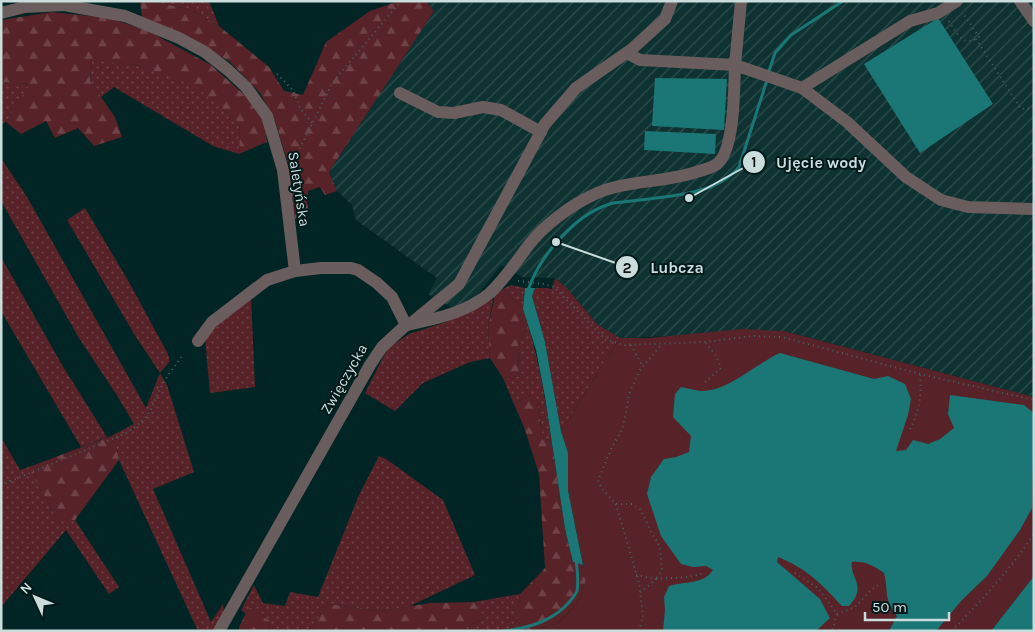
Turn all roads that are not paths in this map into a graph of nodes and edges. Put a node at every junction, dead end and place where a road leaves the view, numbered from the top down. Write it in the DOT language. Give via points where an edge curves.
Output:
graph roads {
  1 [pos="672,1"];
  2 [pos="741,1"];
  3 [pos="1020,1"];
  4 [pos="956,2"];
  5 [pos="1,13"];
  6 [pos="1034,21"];
  7 [pos="627,53"];
  8 [pos="735,65"];
  9 [pos="802,88"];
  10 [pos="400,93"];
  11 [pos="541,132"];
  12 [pos="1034,209"];
  13 [pos="295,271"];
  14 [pos="408,325"];
  15 [pos="198,341"];
  16 [pos="219,631"];
  1 -- 7 [label="street, Zwięczycka" via="665,19"];
  2 -- 8 [label="street"];
  3 -- 6 [label="street"];
  4 -- 9 [label="street" via="938,13 910,21"];
  5 -- 13 [label="street, Saletyńska" via="45,5 102,11 136,20 179,38 228,70 268,116 283,170"];
  7 -- 8 [label="street" via="640,60"];
  7 -- 11 [label="street, Zwięczycka" via="576,88"];
  8 -- 9 [label="street"];
  8 -- 14 [label="street" via="730,137 726,153 718,163 683,177 617,187 595,194 548,226 529,244 490,293 444,317"];
  9 -- 12 [label="street" via="847,122 906,177 941,200 968,207"];
  10 -- 11 [label="street" via="438,112 483,108 501,110"];
  11 -- 14 [label="street, Zwięczycka" via="459,284"];
  13 -- 14 [label="street" via="321,268 358,270 392,297"];
  13 -- 15 [label="street" via="267,280 212,322"];
  14 -- 16 [label="street, Zwięczycka" via="382,347 370,365"];
}
